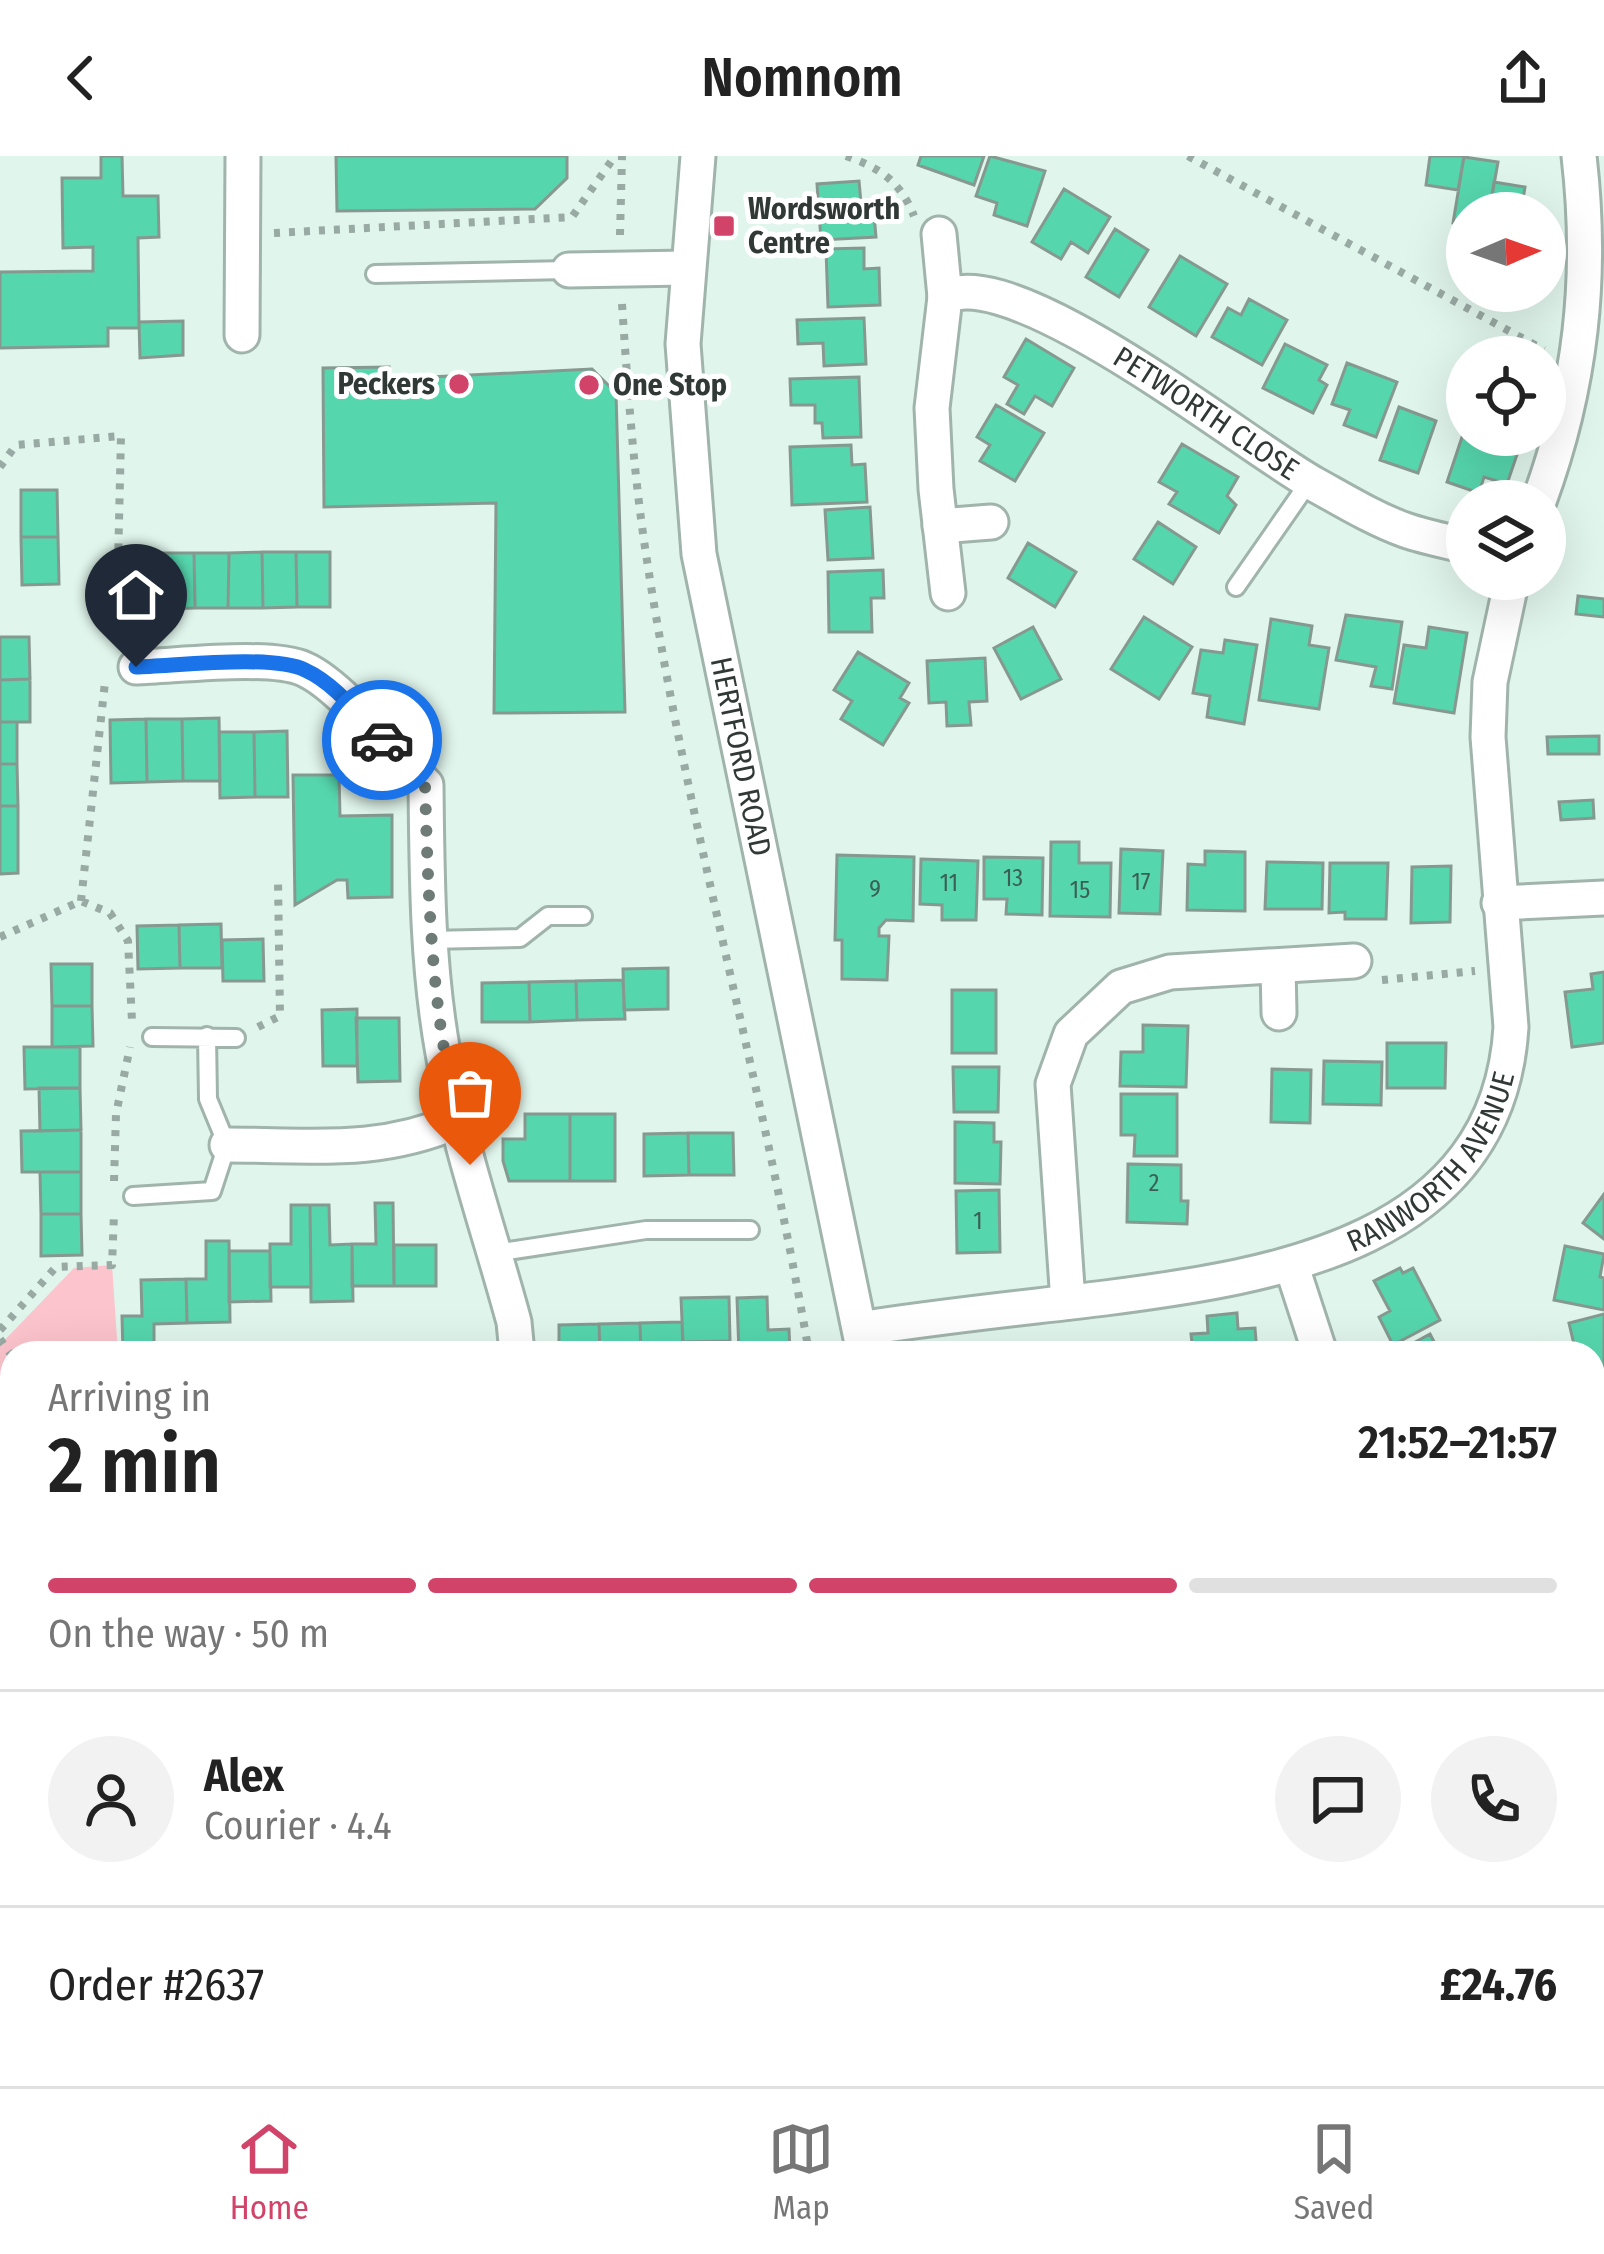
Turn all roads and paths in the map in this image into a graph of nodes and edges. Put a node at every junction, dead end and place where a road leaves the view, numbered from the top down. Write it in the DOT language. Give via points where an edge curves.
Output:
graph roads {
  1 [pos="243,156"];
  2 [pos="618,156"];
  3 [pos="698,156"];
  4 [pos="845,156"];
  5 [pos="1188,156"];
  6 [pos="1579,156"];
  7 [pos="1596,227"];
  8 [pos="938,234"];
  9 [pos="243,235"];
  10 [pos="620,267"];
  11 [pos="687,268"];
  12 [pos="568,270"];
  13 [pos="375,274"];
  14 [pos="945,297"];
  15 [pos="242,335"];
  16 [pos="1575,368"];
  17 [pos="121,436"];
  18 [pos="0,467"];
  19 [pos="1545,480"];
  20 [pos="1310,482"];
  21 [pos="992,522"];
  22 [pos="940,526"];
  23 [pos="1446,541"];
  24 [pos="1237,587"];
  25 [pos="949,593"];
  26 [pos="1508,600"];
  27 [pos="136,667"];
  28 [pos="278,880"];
  29 [pos="1604,898"];
  30 [pos="1499,902"];
  31 [pos="583,916"];
  32 [pos="0,937"];
  33 [pos="428,940"];
  34 [pos="1354,962"];
  35 [pos="1278,967"];
  36 [pos="1506,968"];
  37 [pos="1279,1013"];
  38 [pos="207,1036"];
  39 [pos="152,1037"];
  40 [pos="236,1038"];
  41 [pos="457,1120"];
  42 [pos="227,1145"];
  43 [pos="134,1196"];
  44 [pos="750,1230"];
  45 [pos="495,1253"];
  46 [pos="1291,1264"];
  47 [pos="1068,1303"];
  48 [pos="0,1330"];
  49 [pos="516,1341"];
  50 [pos="806,1341"];
  51 [pos="862,1341"];
  52 [pos="1316,1341"];
  1 -- 9 [label="street"];
  2 -- 9 [label="path" via="572,217"];
  2 -- 10 [label="path"];
  3 -- 11 [label="street, HERTFORD ROAD"];
  4 -- 8 [label="path" via="886,172 920,234"];
  5 -- 16 [label="path"];
  6 -- 7 [label="street"];
  7 -- 16 [label="street"];
  8 -- 14 [label="street"];
  9 -- 15 [label="street"];
  10 -- 11 [label="street"];
  10 -- 12 [label="street"];
  10 -- 50 [label="path" via="648,567"];
  11 -- 51 [label="street, HERTFORD ROAD" via="683,344 699,554"];
  12 -- 13 [label="lane"];
  14 -- 20 [label="street, PETWORTH CLOSE" via="969,290 1051,316"];
  14 -- 22 [label="street" via="932,408"];
  16 -- 19 [label="street"];
  17 -- 18 [label="path" via="16,445"];
  20 -- 23 [label="street, PETWORTH CLOSE" via="1402,530"];
  20 -- 24 [label="lane"];
  21 -- 22 [label="street"];
  22 -- 25 [label="street"];
  26 -- 30 [label="street, RANWORTH AVENUE" via="1490,682"];
  27 -- 33 [label="street" via="270,663 328,684 425,785"];
  28 -- 40 [label="path" via="280,1016"];
  29 -- 30 [label="street"];
  30 -- 36 [label="street, RANWORTH AVENUE"];
  31 -- 33 [label="lane" via="548,916 520,938"];
  32 -- 48 [label="path" via="81,902 110,913 128,941 132,1005 116,1114 112,1265 56,1267"];
  33 -- 41 [label="street"];
  34 -- 35 [label="street"];
  34 -- 36 [label="path" via="1365,982"];
  35 -- 37 [label="street"];
  35 -- 47 [label="street" via="1170,972 1120,987 1071,1034 1053,1084"];
  36 -- 46 [label="street, RANWORTH AVENUE" via="1506,1070 1481,1136 1444,1186 1391,1222"];
  38 -- 39 [label="lane"];
  38 -- 40 [label="lane"];
  38 -- 42 [label="lane" via="208,1099"];
  41 -- 42 [label="street" via="368,1146"];
  41 -- 45 [label="street"];
  42 -- 43 [label="lane" via="212,1190"];
  44 -- 45 [label="lane" via="646,1230"];
  45 -- 49 [label="street"];
  46 -- 47 [label="street, RANWORTH AVENUE" via="1216,1284"];
  46 -- 52 [label="street"];
  47 -- 51 [label="street, RANWORTH AVENUE"];
}
